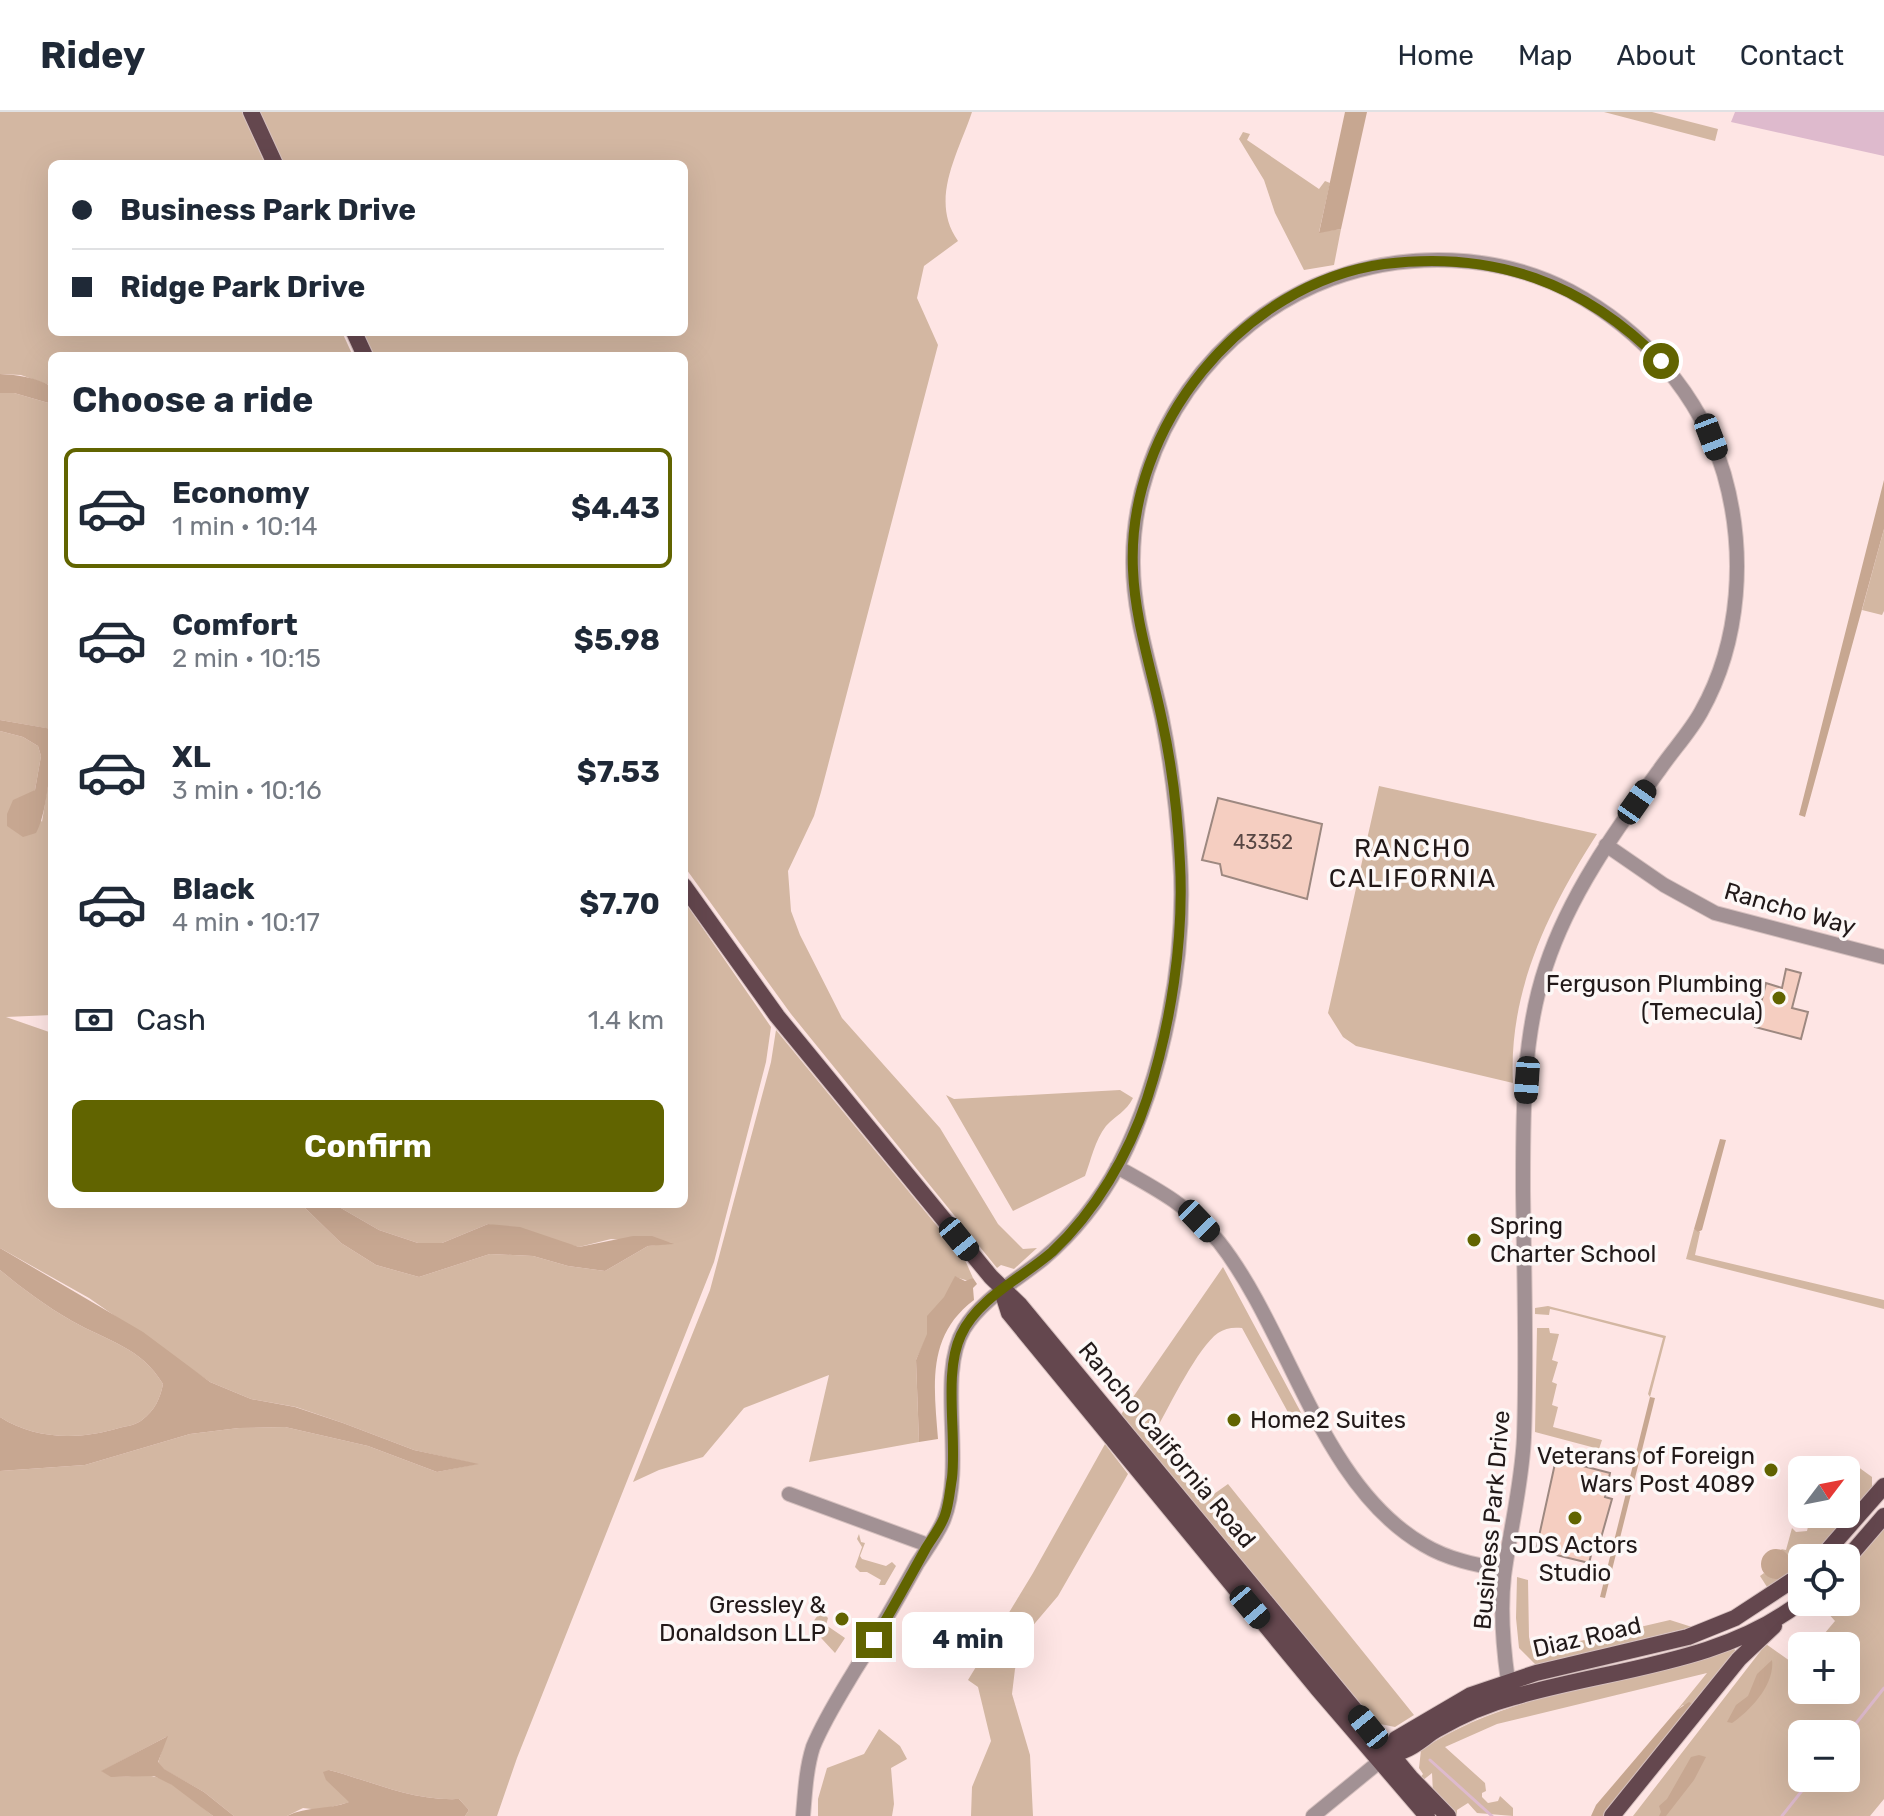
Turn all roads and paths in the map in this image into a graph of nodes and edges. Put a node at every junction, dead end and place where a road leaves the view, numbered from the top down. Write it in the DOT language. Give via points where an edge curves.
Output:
graph roads {
  1 [pos="251,112"];
  2 [pos="273,160"];
  3 [pos="1606,845"];
  4 [pos="688,892"];
  5 [pos="1884,957"];
  6 [pos="1117,1167"];
  7 [pos="1001,1290"];
  8 [pos="1884,1486"];
  9 [pos="789,1494"];
  10 [pos="1884,1516"];
  11 [pos="1833,1544"];
  12 [pos="1860,1544"];
  13 [pos="928,1545"];
  14 [pos="1504,1570"];
  15 [pos="1788,1583"];
  16 [pos="1788,1610"];
  17 [pos="1788,1614"];
  18 [pos="1508,1681"];
  19 [pos="1384,1757"];
  20 [pos="803,1816"];
  21 [pos="1313,1816"];
  22 [pos="1427,1816"];
  23 [pos="1448,1816"];
  24 [pos="1612,1816"];
  1 -- 2 [label="main road"];
  3 -- 5 [label="street, Rancho Way" via="1715,913"];
  3 -- 6 [label="street, Business Park Drive" via="1702,710 1726,649 1738,553 1723,470 1702,420 1661,361 1607,314 1563,288 1491,265 1425,261 1373,266 1308,288 1268,311 1210,360 1182,399 1148,470 1135,524 1138,612 1163,725 1180,861 1180,934 1147,1099"];
  3 -- 14 [label="street, Business Park Drive" via="1546,963 1528,1036 1524,1447"];
  4 -- 7 [label="main road, Rancho California Road" via="777,1016"];
  6 -- 7 [label="street, Business Park Drive" via="1065,1239"];
  6 -- 14 [label="street" via="1179,1202 1218,1241 1253,1294 1330,1443 1392,1523 1458,1561"];
  7 -- 13 [label="street, Business Park Drive" via="972,1318 954,1353 952,1477 945,1517"];
  7 -- 19 [label="main road, Rancho California Road" via="1009,1313"];
  8 -- 11 [label="main road"];
  9 -- 13 [label="street"];
  10 -- 12 [label="main road"];
  13 -- 20 [label="street, Business Park Drive" via="809,1756"];
  14 -- 18 [label="street, Business Park Drive" via="1502,1633"];
  15 -- 18 [label="main road, Diaz Road" via="1735,1618 1688,1637"];
  16 -- 19 [label="main road, Diaz Road" via="1691,1656 1513,1697 1458,1718"];
  17 -- 24 [label="main road" via="1739,1659"];
  18 -- 19 [label="main road, Diaz Road" via="1446,1708 1396,1739"];
  19 -- 21 [label="street"];
  19 -- 22 [label="main road, Rancho California Road"];
  19 -- 23 [label="main road, Rancho California Road"];
}
